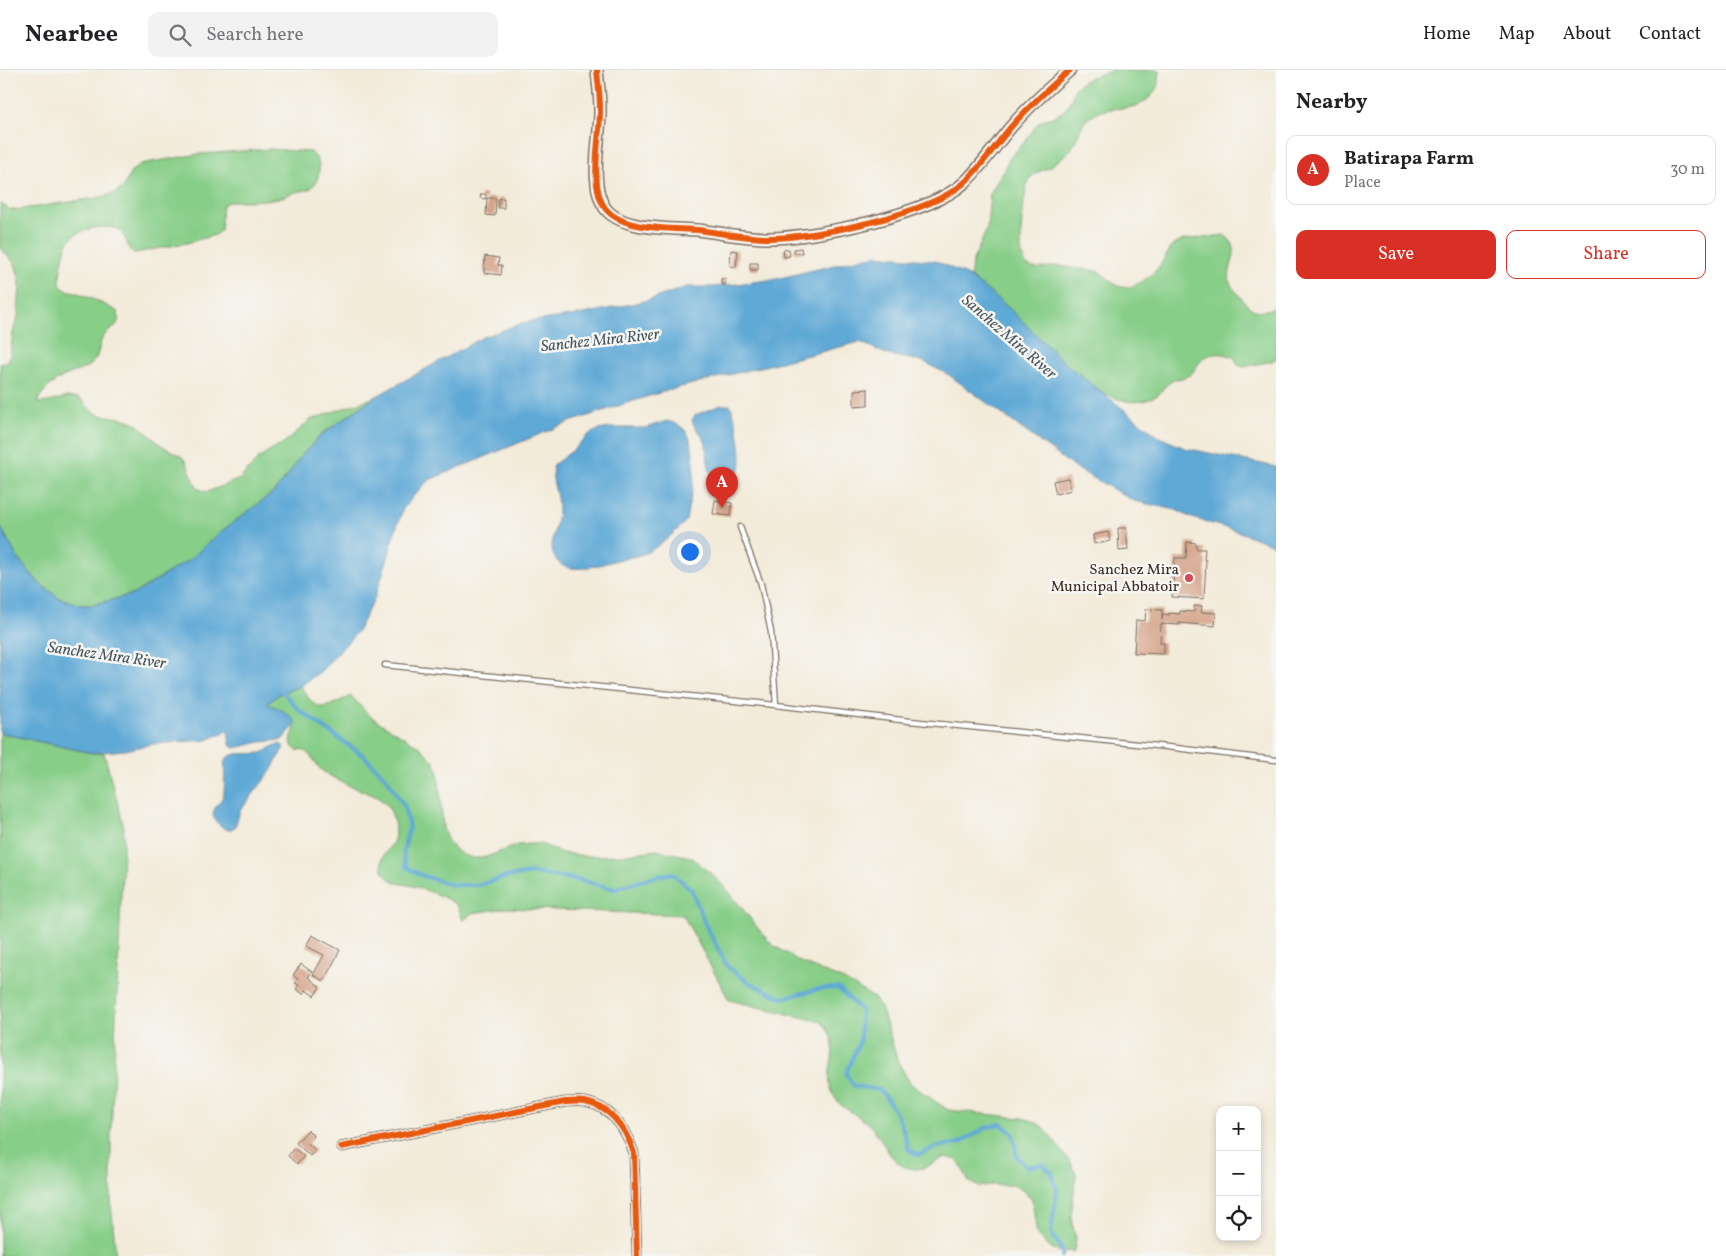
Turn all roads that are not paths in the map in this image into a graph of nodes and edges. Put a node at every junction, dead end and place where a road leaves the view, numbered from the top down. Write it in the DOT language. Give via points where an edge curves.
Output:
graph roads {
  1 [pos="597,70"];
  2 [pos="1070,70"];
  3 [pos="740,527"];
  4 [pos="385,665"];
  5 [pos="776,705"];
  6 [pos="1276,760"];
  7 [pos="341,1147"];
  8 [pos="637,1256"];
  1 -- 2 [label="street" via="600,109 598,193 613,217 626,223 771,238 840,229 930,204 950,193 964,183 1012,126"];
  3 -- 5 [label="lane" via="760,584 771,632"];
  4 -- 5 [label="lane"];
  5 -- 6 [label="lane"];
  7 -- 8 [label="street" via="565,1102 585,1102 612,1115 629,1137 634,1153"];
}
